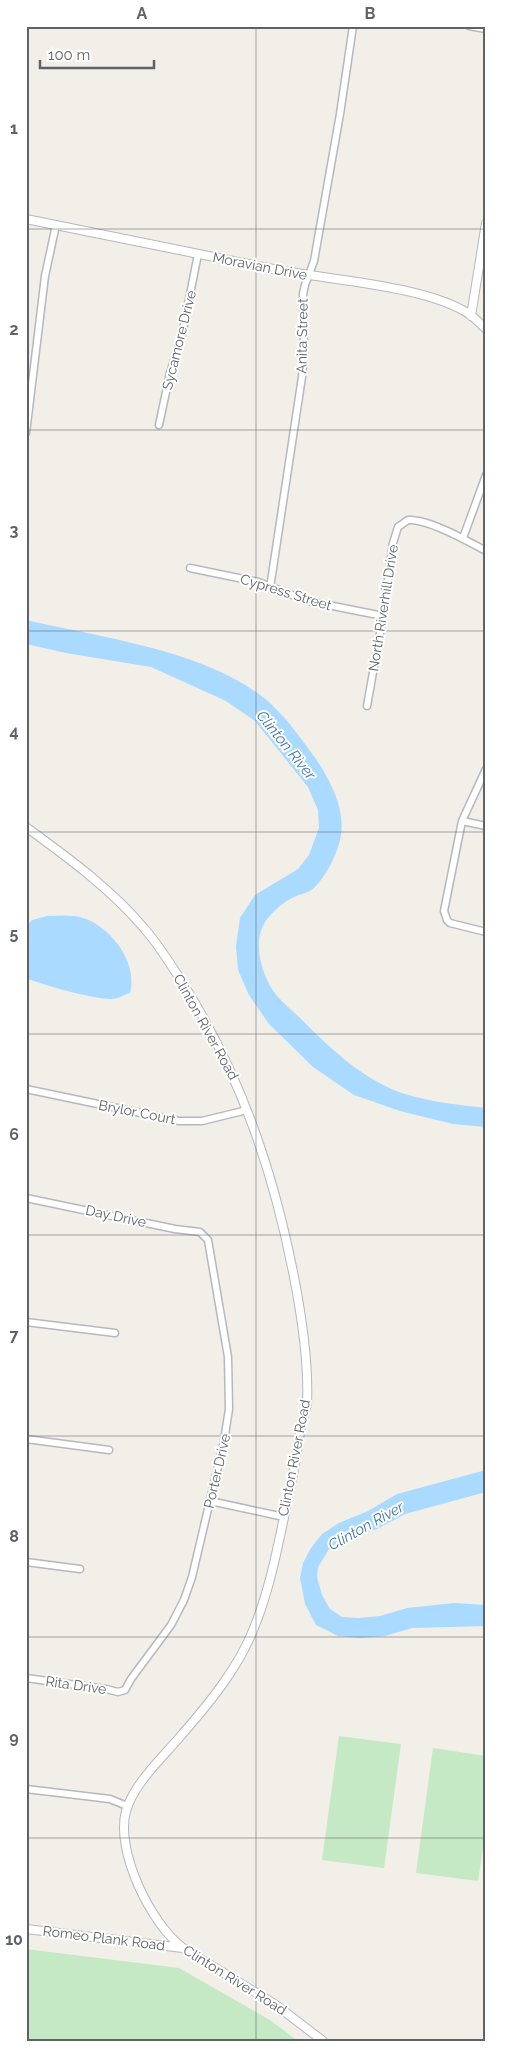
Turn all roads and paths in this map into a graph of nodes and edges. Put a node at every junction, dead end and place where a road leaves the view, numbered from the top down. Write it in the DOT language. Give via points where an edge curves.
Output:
graph roads {
  1 [pos="353,26"];
  2 [pos="469,26"];
  3 [pos="486,29"];
  4 [pos="26,218"];
  5 [pos="486,223"];
  6 [pos="56,225"];
  7 [pos="198,254"];
  8 [pos="309,276"];
  9 [pos="471,316"];
  10 [pos="486,329"];
  11 [pos="159,426"];
  12 [pos="26,432"];
  13 [pos="486,475"];
  14 [pos="463,538"];
  15 [pos="486,551"];
  16 [pos="190,568"];
  17 [pos="270,588"];
  18 [pos="383,616"];
  19 [pos="367,706"];
  20 [pos="486,768"];
  21 [pos="462,821"];
  22 [pos="486,826"];
  23 [pos="26,827"];
  24 [pos="486,932"];
  25 [pos="26,1089"];
  26 [pos="247,1110"];
  27 [pos="26,1198"];
  28 [pos="204,1235"];
  29 [pos="26,1322"];
  30 [pos="115,1333"];
  31 [pos="26,1439"];
  32 [pos="109,1450"];
  33 [pos="210,1501"];
  34 [pos="284,1517"];
  35 [pos="26,1562"];
  36 [pos="80,1569"];
  37 [pos="26,1678"];
  38 [pos="125,1690"];
  39 [pos="26,1789"];
  40 [pos="128,1806"];
  41 [pos="26,1929"];
  42 [pos="183,1948"];
  43 [pos="323,2041"];
  1 -- 8 [label="street, Anita Street"];
  2 -- 3 [label="street"];
  4 -- 6 [label="street, Moravian Drive"];
  5 -- 9 [label="street"];
  6 -- 7 [label="street, Moravian Drive"];
  6 -- 12 [label="street" via="45,276"];
  7 -- 8 [label="street, Moravian Drive"];
  7 -- 11 [label="street, Sycamore Drive"];
  8 -- 9 [label="street, Moravian Drive" via="426,297"];
  8 -- 17 [label="street, Anita Street" via="304,285 302,306 302,377"];
  9 -- 10 [label="street, Moravian Drive"];
  13 -- 14 [label="street"];
  14 -- 15 [label="street"];
  14 -- 18 [label="street, North Riverhill Drive" via="413,520 401,523 393,543"];
  16 -- 17 [label="street, Cypress Street"];
  17 -- 18 [label="street, Cypress Street" via="308,601"];
  18 -- 19 [label="street, North Riverhill Drive"];
  20 -- 21 [label="street"];
  21 -- 22 [label="street"];
  21 -- 24 [label="street" via="444,906 446,920"];
  23 -- 26 [label="street, Clinton River Road" via="116,899 158,946 216,1040"];
  25 -- 26 [label="street, Brylor Court" via="179,1120 202,1121"];
  26 -- 34 [label="street, Clinton River Road" via="278,1203 297,1292 304,1344 306,1408"];
  27 -- 28 [label="street, Day Drive" via="193,1230"];
  28 -- 33 [label="street, Porter Drive" via="210,1247 230,1378 226,1432"];
  29 -- 30 [label="street"];
  31 -- 32 [label="street"];
  33 -- 34 [label="street"];
  33 -- 38 [label="street, Porter Drive" via="184,1600"];
  34 -- 40 [label="street, Clinton River Road" via="266,1593 247,1645 220,1685 146,1776"];
  35 -- 36 [label="street"];
  37 -- 38 [label="street, Rita Drive" via="118,1692"];
  39 -- 40 [label="street" via="110,1800"];
  40 -- 42 [label="street, Clinton River Road" via="123,1829 131,1866 160,1924"];
  41 -- 42 [label="street, Romeo Plank Road"];
  42 -- 43 [label="street, Clinton River Road" via="276,2005"];
}
